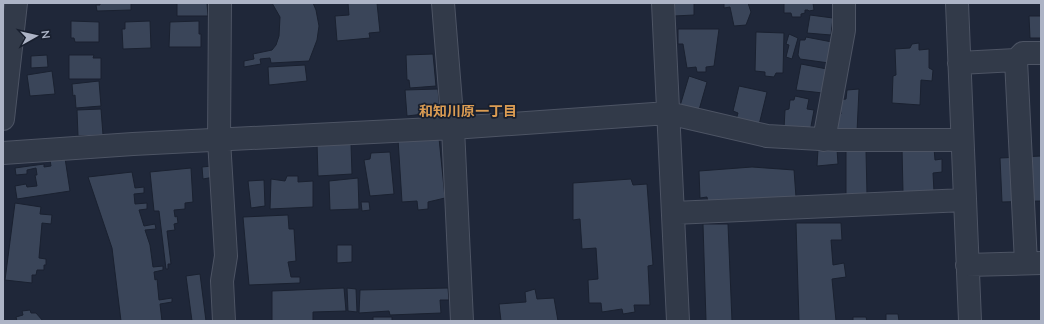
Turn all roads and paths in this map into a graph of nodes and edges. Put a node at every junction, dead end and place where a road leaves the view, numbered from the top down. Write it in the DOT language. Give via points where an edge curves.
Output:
graph roads {
  1 [pos="16,3"];
  2 [pos="220,3"];
  3 [pos="443,3"];
  4 [pos="663,3"];
  5 [pos="844,3"];
  6 [pos="957,3"];
  7 [pos="1041,53"];
  8 [pos="1016,60"];
  9 [pos="959,63"];
  10 [pos="668,112"];
  11 [pos="3,119"];
  12 [pos="453,128"];
  13 [pos="219,140"];
  14 [pos="824,140"];
  15 [pos="962,140"];
  16 [pos="3,154"];
  17 [pos="965,200"];
  18 [pos="672,213"];
  19 [pos="1033,263"];
  20 [pos="967,265"];
  21 [pos="224,321"];
  22 [pos="462,321"];
  23 [pos="678,321"];
  24 [pos="970,321"];
  1 -- 11 [label="street"];
  2 -- 13 [label="street"];
  3 -- 12 [label="street"];
  4 -- 10 [label="street"];
  5 -- 14 [label="street" via="844,30"];
  6 -- 9 [label="street"];
  7 -- 8 [label="street" via="1023,53"];
  8 -- 9 [label="street"];
  8 -- 19 [label="street"];
  9 -- 15 [label="street"];
  10 -- 12 [label="street"];
  10 -- 14 [label="street" via="767,136"];
  10 -- 18 [label="street"];
  12 -- 13 [label="street"];
  12 -- 22 [label="street"];
  13 -- 16 [label="street"];
  13 -- 21 [label="street" via="226,256 222,281"];
  14 -- 15 [label="street"];
  15 -- 17 [label="street"];
  17 -- 18 [label="street"];
  17 -- 20 [label="street"];
  18 -- 23 [label="street"];
  19 -- 20 [label="street"];
  20 -- 24 [label="street"];
}
